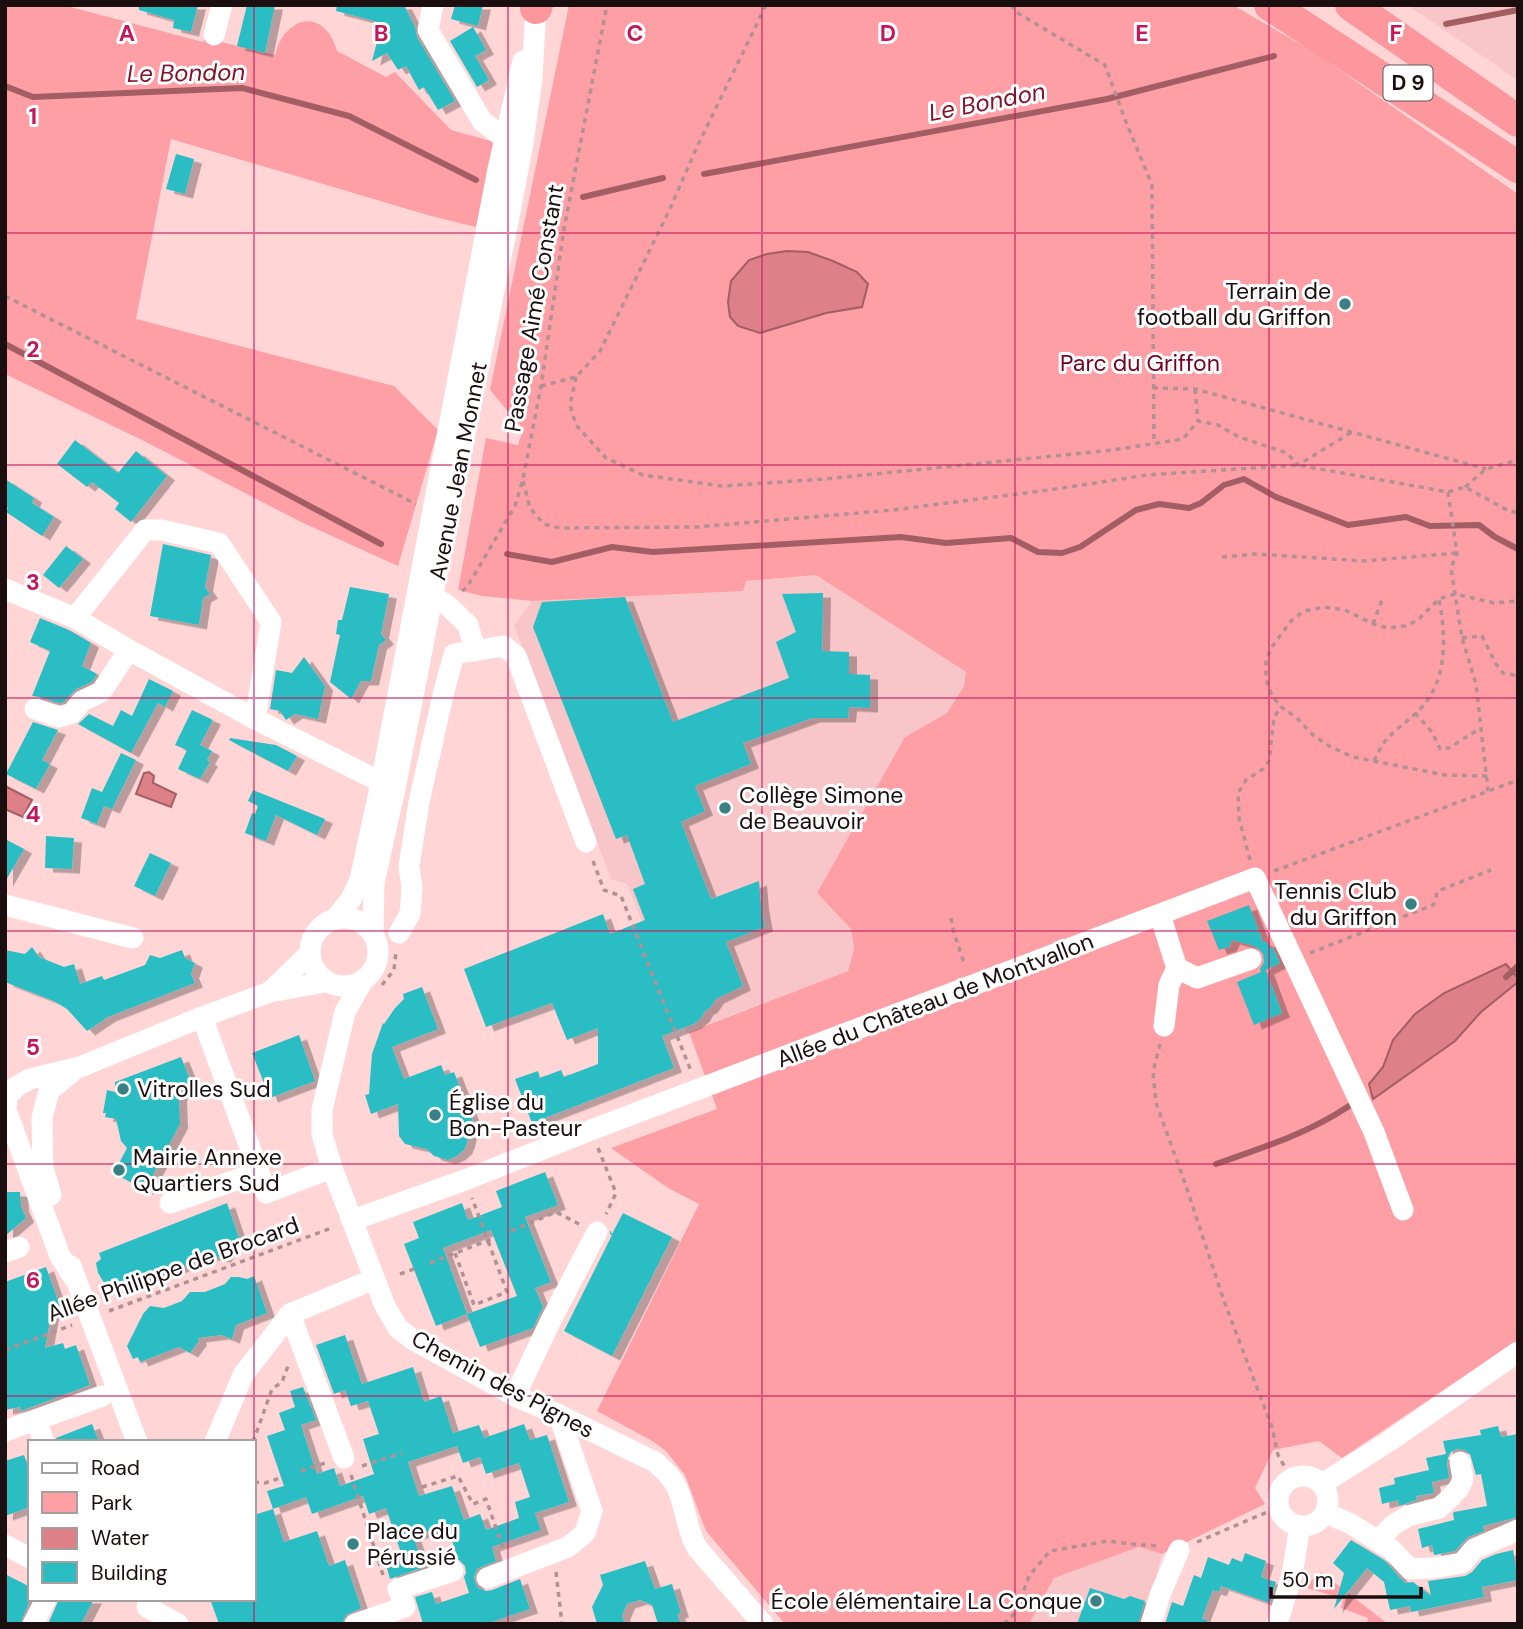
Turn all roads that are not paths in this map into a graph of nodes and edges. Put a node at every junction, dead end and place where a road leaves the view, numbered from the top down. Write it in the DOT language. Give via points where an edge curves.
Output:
graph roads {
  1 [pos="222,5"];
  2 [pos="433,5"];
  3 [pos="1270,5"];
  4 [pos="1298,5"];
  5 [pos="1351,5"];
  6 [pos="1357,5"];
  7 [pos="536,6"];
  8 [pos="214,34"];
  9 [pos="1413,48"];
  10 [pos="1518,121"];
  11 [pos="504,138"];
  12 [pos="1518,160"];
  13 [pos="1518,167"];
  14 [pos="508,171"];
  15 [pos="433,551"];
  16 [pos="5,589"];
  17 [pos="446,598"];
  18 [pos="75,618"];
  19 [pos="129,650"];
  20 [pos="475,651"];
  21 [pos="35,709"];
  22 [pos="255,719"];
  23 [pos="388,786"];
  24 [pos="586,842"];
  25 [pos="5,905"];
  26 [pos="1160,915"];
  27 [pos="335,919"];
  28 [pos="373,933"];
  29 [pos="399,933"];
  30 [pos="133,938"];
  31 [pos="309,954"];
  32 [pos="1251,959"];
  33 [pos="1177,968"];
  34 [pos="362,982"];
  35 [pos="328,983"];
  36 [pos="270,992"];
  37 [pos="345,1013"];
  38 [pos="202,1017"];
  39 [pos="1164,1026"];
  40 [pos="79,1067"];
  41 [pos="48,1091"];
  42 [pos="6,1096"];
  43 [pos="43,1168"];
  44 [pos="332,1168"];
  45 [pos="259,1172"];
  46 [pos="170,1203"];
  47 [pos="1404,1210"];
  48 [pos="353,1220"];
  49 [pos="597,1232"];
  50 [pos="74,1278"];
  51 [pos="374,1279"];
  52 [pos="290,1314"];
  53 [pos="1518,1352"];
  54 [pos="102,1396"];
  55 [pos="515,1396"];
  56 [pos="559,1415"];
  57 [pos="36,1420"];
  58 [pos="5,1431"];
  59 [pos="43,1440"];
  60 [pos="136,1440"];
  61 [pos="216,1440"];
  62 [pos="1460,1462"];
  63 [pos="347,1464"];
  64 [pos="1322,1483"];
  65 [pos="1326,1513"];
  66 [pos="1300,1526"];
  67 [pos="1518,1530"];
  68 [pos="1378,1541"];
  69 [pos="5,1545"];
  70 [pos="1179,1550"];
  71 [pos="28,1557"];
  72 [pos="453,1571"];
  73 [pos="487,1578"];
  74 [pos="45,1601"];
  75 [pos="145,1610"];
  76 [pos="33,1624"];
  77 [pos="178,1624"];
  78 [pos="355,1624"];
  79 [pos="763,1624"];
  80 [pos="1151,1624"];
  81 [pos="1277,1624"];
  1 -- 8 [label="street"];
  2 -- 11 [label="street" via="428,30 482,121"];
  3 -- 13 [label="highway"];
  4 -- 12 [label="highway, D 9"];
  5 -- 9 [label="highway, D 9"];
  6 -- 9 [label="highway"];
  7 -- 11 [label="street, Avenue Jean Monnet"];
  7 -- 14 [label="street, Avenue Jean Monnet" via="532,79"];
  9 -- 10 [label="highway, D 9"];
  11 -- 14 [label="street, Avenue Jean Monnet"];
  14 -- 15 [label="street, Avenue Jean Monnet"];
  15 -- 17 [label="street, Avenue Jean Monnet"];
  15 -- 23 [label="street, Avenue Jean Monnet"];
  16 -- 18 [label="street"];
  17 -- 20 [label="street" via="468,625"];
  17 -- 23 [label="street, Avenue Jean Monnet"];
  18 -- 19 [label="street"];
  18 -- 22 [label="street" via="145,530 219,543 271,622"];
  19 -- 21 [label="street" via="101,692 82,701 72,713 59,718"];
  19 -- 22 [label="street"];
  20 -- 24 [label="street" via="504,646 516,656"];
  20 -- 29 [label="street" via="454,653 419,802 409,866 410,914"];
  22 -- 23 [label="street"];
  23 -- 27 [label="street, Avenue Jean Monnet" via="360,880"];
  23 -- 28 [label="street, Avenue Jean Monnet" via="374,883"];
  25 -- 30 [label="street"];
  26 -- 33 [label="street"];
  26 -- 47 [label="street, Allée du Château de Montvallon" via="1255,878 1374,1132"];
  26 -- 48 [label="street, Allée du Château de Montvallon"];
  27 -- 28 [label="street" via="356,920"];
  27 -- 31 [label="street" via="316,932"];
  28 -- 34 [label="street" via="379,954 371,975"];
  31 -- 35 [label="street" via="317,974"];
  31 -- 36 [label="street"];
  32 -- 33 [label="street" via="1196,978"];
  33 -- 39 [label="street" via="1169,985"];
  34 -- 35 [label="street" via="342,987"];
  34 -- 37 [label="street, Chemin des Pignes"];
  35 -- 36 [label="street"];
  35 -- 37 [label="street"];
  36 -- 38 [label="street"];
  37 -- 44 [label="street, Chemin des Pignes" via="322,1110 322,1134"];
  38 -- 40 [label="street"];
  38 -- 45 [label="street"];
  40 -- 41 [label="street"];
  40 -- 42 [label="street" via="30,1079"];
  41 -- 42 [label="street"];
  41 -- 43 [label="street" via="42,1117"];
  42 -- 43 [label="street"];
  42 -- 50 [label="street" via="6,1110 60,1256"];
  43 -- 50 [label="street"];
  44 -- 45 [label="street" via="266,1193"];
  44 -- 48 [label="street, Chemin des Pignes"];
  45 -- 46 [label="street"];
  48 -- 51 [label="street, Chemin des Pignes"];
  49 -- 55 [label="street"];
  50 -- 60 [label="street"];
  51 -- 52 [label="street"];
  51 -- 55 [label="street, Chemin des Pignes" via="398,1328"];
  52 -- 61 [label="street" via="243,1375"];
  52 -- 63 [label="street"];
  53 -- 64 [label="street"];
  54 -- 57 [label="street"];
  55 -- 56 [label="street, Chemin des Pignes"];
  56 -- 73 [label="street" via="592,1511 585,1533 568,1547"];
  56 -- 79 [label="street, Chemin des Pignes" via="655,1462 668,1474 697,1548"];
  57 -- 58 [label="street"];
  57 -- 59 [label="street"];
  62 -- 68 [label="street" via="1463,1479 1449,1499 1439,1508 1408,1516"];
  64 -- 65 [label="street" via="1328,1492"];
  64 -- 66 [label="street" via="1302,1475 1283,1485 1279,1507 1283,1516"];
  65 -- 66 [label="street" via="1320,1521"];
  65 -- 68 [label="street"];
  66 -- 81 [label="street"];
  67 -- 68 [label="street" via="1474,1549 1462,1563 1433,1568 1410,1569"];
  69 -- 71 [label="street"];
  70 -- 80 [label="street"];
  72 -- 78 [label="street" via="398,1589 405,1607"];
  74 -- 76 [label="street"];
  75 -- 77 [label="street"];
}
